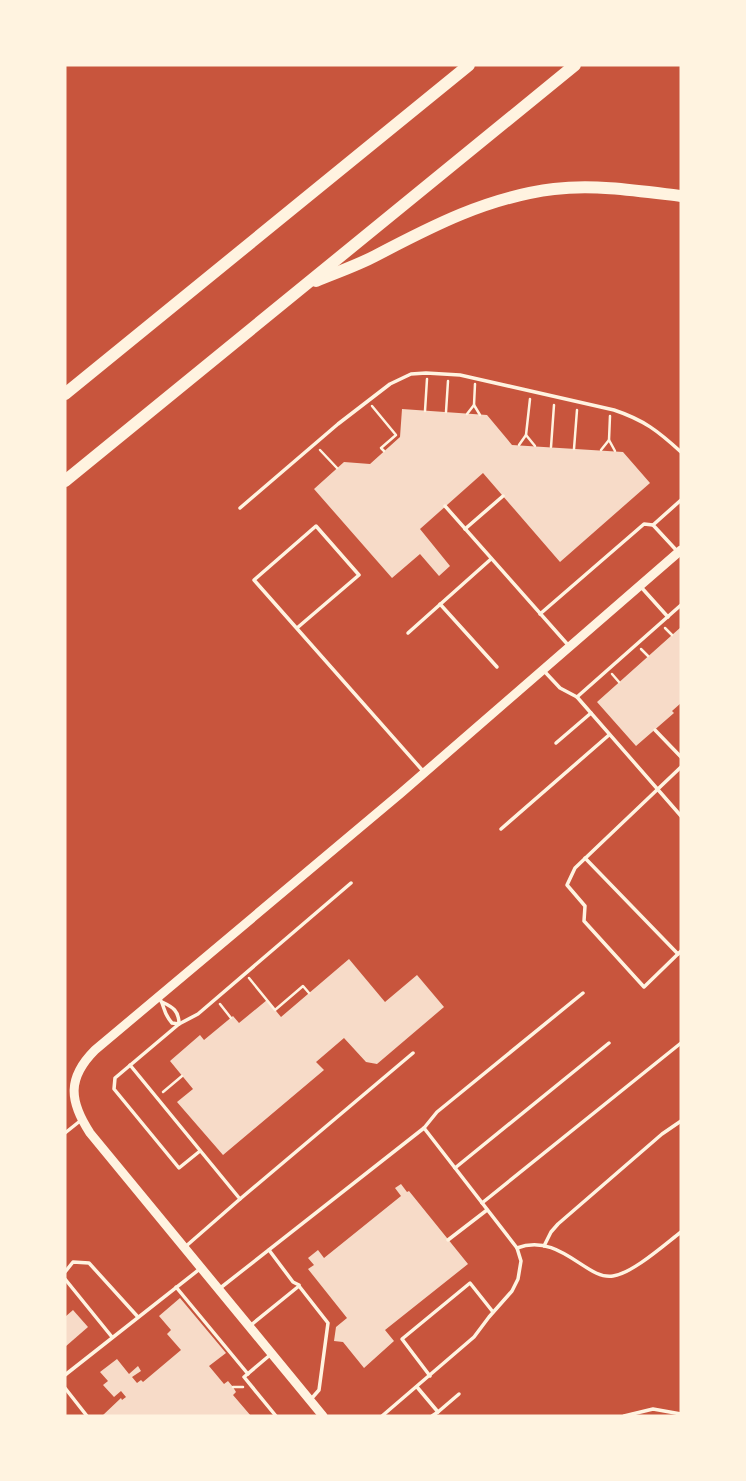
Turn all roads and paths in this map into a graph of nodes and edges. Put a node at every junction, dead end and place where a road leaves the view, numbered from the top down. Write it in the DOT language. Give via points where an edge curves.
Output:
graph roads {
  1 [pos="469,65"];
  2 [pos="575,65"];
  3 [pos="681,196"];
  4 [pos="303,287"];
  5 [pos="426,387"];
  6 [pos="447,388"];
  7 [pos="475,390"];
  8 [pos="531,390"];
  9 [pos="65,394"];
  10 [pos="555,396"];
  11 [pos="368,401"];
  12 [pos="577,402"];
  13 [pos="474,405"];
  14 [pos="425,411"];
  15 [pos="446,412"];
  16 [pos="467,414"];
  17 [pos="480,415"];
  18 [pos="610,424"];
  19 [pos="526,435"];
  20 [pos="609,440"];
  21 [pos="315,444"];
  22 [pos="519,445"];
  23 [pos="535,446"];
  24 [pos="551,447"];
  25 [pos="574,449"];
  26 [pos="601,450"];
  27 [pos="384,451"];
  28 [pos="615,451"];
  29 [pos="681,452"];
  30 [pos="337,468"];
  31 [pos="65,481"];
  32 [pos="503,496"];
  33 [pos="681,500"];
  34 [pos="445,506"];
  35 [pos="240,508"];
  36 [pos="653,524"];
  37 [pos="465,529"];
  38 [pos="680,551"];
  39 [pos="491,559"];
  40 [pos="640,586"];
  41 [pos="440,604"];
  42 [pos="681,605"];
  43 [pos="540,614"];
  44 [pos="668,617"];
  45 [pos="297,628"];
  46 [pos="408,633"];
  47 [pos="571,647"];
  48 [pos="497,667"];
  49 [pos="544,670"];
  50 [pos="577,697"];
  51 [pos="591,713"];
  52 [pos="655,730"];
  53 [pos="610,735"];
  54 [pos="556,743"];
  55 [pos="681,757"];
  56 [pos="681,767"];
  57 [pos="425,772"];
  58 [pos="657,789"];
  59 [pos="681,816"];
  60 [pos="501,829"];
  61 [pos="585,858"];
  62 [pos="351,883"];
  63 [pos="680,953"];
  64 [pos="255,985"];
  65 [pos="309,993"];
  66 [pos="583,993"];
  67 [pos="160,1000"];
  68 [pos="225,1010"];
  69 [pos="231,1018"];
  70 [pos="179,1024"];
  71 [pos="609,1043"];
  72 [pos="681,1043"];
  73 [pos="413,1053"];
  74 [pos="130,1065"];
  75 [pos="182,1076"];
  76 [pos="160,1094"];
  77 [pos="81,1120"];
  78 [pos="681,1123"];
  79 [pos="424,1128"];
  80 [pos="65,1133"];
  81 [pos="200,1151"];
  82 [pos="455,1168"];
  83 [pos="240,1199"];
  84 [pos="482,1203"];
  85 [pos="487,1210"];
  86 [pos="681,1233"];
  87 [pos="448,1240"];
  88 [pos="544,1245"];
  89 [pos="184,1248"];
  90 [pos="517,1248"];
  91 [pos="269,1250"];
  92 [pos="201,1268"];
  93 [pos="65,1272"];
  94 [pos="65,1279"];
  95 [pos="299,1286"];
  96 [pos="176,1287"];
  97 [pos="219,1289"];
  98 [pos="493,1312"];
  99 [pos="138,1317"];
  100 [pos="249,1326"];
  101 [pos="112,1338"];
  102 [pos="272,1354"];
  103 [pos="248,1374"];
  104 [pos="65,1375"];
  105 [pos="430,1376"];
  106 [pos="233,1387"];
  107 [pos="241,1387"];
  108 [pos="417,1387"];
  109 [pos="65,1388"];
  110 [pos="459,1394"];
  111 [pos="310,1400"];
  112 [pos="438,1412"];
  113 [pos="681,1414"];
  114 [pos="385,1415"];
  115 [pos="87,1416"];
  116 [pos="276,1416"];
  117 [pos="323,1416"];
  118 [pos="432,1416"];
  119 [pos="624,1416"];
  1 -- 9 [label="highway"];
  2 -- 4 [label="highway"];
  3 -- 4 [label="highway" via="591,188 519,195 463,213"];
  4 -- 31 [label="highway"];
  5 -- 14 [label="path"];
  6 -- 15 [label="path"];
  7 -- 13 [label="path"];
  8 -- 10 [label="lane"];
  8 -- 11 [label="lane" via="426,373 402,377"];
  8 -- 19 [label="path"];
  10 -- 12 [label="lane"];
  10 -- 24 [label="path"];
  11 -- 21 [label="lane"];
  11 -- 27 [label="path" via="398,436 381,448"];
  12 -- 25 [label="path"];
  12 -- 29 [label="lane" via="644,422"];
  13 -- 16 [label="path"];
  13 -- 17 [label="path"];
  18 -- 20 [label="path"];
  19 -- 22 [label="path"];
  19 -- 23 [label="path"];
  20 -- 26 [label="path"];
  20 -- 28 [label="path"];
  21 -- 30 [label="path"];
  21 -- 35 [label="lane"];
  32 -- 37 [label="lane"];
  33 -- 36 [label="lane"];
  34 -- 37 [label="lane"];
  36 -- 38 [label="lane"];
  36 -- 43 [label="lane" via="644,524"];
  37 -- 39 [label="lane"];
  38 -- 40 [label="street"];
  39 -- 41 [label="lane"];
  39 -- 43 [label="lane"];
  40 -- 44 [label="lane"];
  40 -- 47 [label="street"];
  41 -- 46 [label="lane"];
  41 -- 48 [label="lane"];
  42 -- 44 [label="lane"];
  43 -- 47 [label="lane"];
  44 -- 50 [label="lane"];
  45 -- 45 [label="lane" via="254,580 316,526 359,575"];
  45 -- 57 [label="lane"];
  47 -- 49 [label="street"];
  49 -- 50 [label="lane" via="560,688"];
  49 -- 57 [label="street"];
  50 -- 51 [label="lane"];
  51 -- 53 [label="lane"];
  51 -- 54 [label="lane"];
  52 -- 55 [label="lane"];
  53 -- 58 [label="lane"];
  53 -- 60 [label="lane"];
  56 -- 58 [label="lane"];
  57 -- 67 [label="street"];
  58 -- 59 [label="lane"];
  58 -- 61 [label="lane"];
  61 -- 63 [label="lane"];
  61 -- 63 [label="lane" via="571,874 569,888 585,906 584,921 644,987"];
  62 -- 70 [label="lane" via="193,1018"];
  64 -- 65 [label="path" via="275,1010 303,986"];
  66 -- 79 [label="lane" via="437,1112"];
  67 -- 70 [label="lane" via="164,1013"];
  67 -- 70 [label="lane" via="179,1015"];
  67 -- 77 [label="street" via="83,1063 74,1101"];
  68 -- 69 [label="path"];
  70 -- 74 [label="lane"];
  71 -- 82 [label="lane"];
  72 -- 84 [label="lane"];
  73 -- 83 [label="lane"];
  74 -- 81 [label="lane"];
  74 -- 81 [label="lane" via="115,1078 118,1094 179,1168"];
  75 -- 76 [label="path"];
  77 -- 80 [label="lane"];
  77 -- 89 [label="street"];
  78 -- 88 [label="lane" via="662,1134 558,1224"];
  79 -- 82 [label="lane"];
  79 -- 91 [label="lane"];
  81 -- 83 [label="lane"];
  82 -- 84 [label="lane"];
  83 -- 89 [label="lane"];
  84 -- 85 [label="lane"];
  85 -- 87 [label="lane"];
  85 -- 90 [label="lane"];
  86 -- 88 [label="lane" via="614,1276 598,1273"];
  88 -- 90 [label="lane"];
  89 -- 92 [label="street"];
  90 -- 98 [label="lane" via="521,1261 518,1279"];
  91 -- 95 [label="lane"];
  91 -- 97 [label="lane"];
  92 -- 96 [label="lane"];
  92 -- 97 [label="street"];
  93 -- 99 [label="lane" via="73,1262 89,1262"];
  94 -- 101 [label="lane"];
  95 -- 100 [label="lane"];
  95 -- 111 [label="lane" via="328,1323 319,1390"];
  96 -- 99 [label="lane"];
  96 -- 103 [label="lane"];
  97 -- 100 [label="street"];
  98 -- 105 [label="lane" via="470,1342"];
  98 -- 105 [label="lane" via="470,1283 402,1339"];
  99 -- 101 [label="lane"];
  100 -- 102 [label="street"];
  101 -- 104 [label="lane"];
  102 -- 103 [label="lane"];
  102 -- 111 [label="street"];
  103 -- 116 [label="lane" via="244,1377"];
  105 -- 108 [label="lane"];
  106 -- 107 [label="path"];
  108 -- 112 [label="lane"];
  108 -- 114 [label="lane"];
  109 -- 115 [label="lane"];
  110 -- 112 [label="lane"];
  111 -- 117 [label="street"];
  112 -- 118 [label="lane"];
  113 -- 119 [label="lane" via="653,1409"];
}
